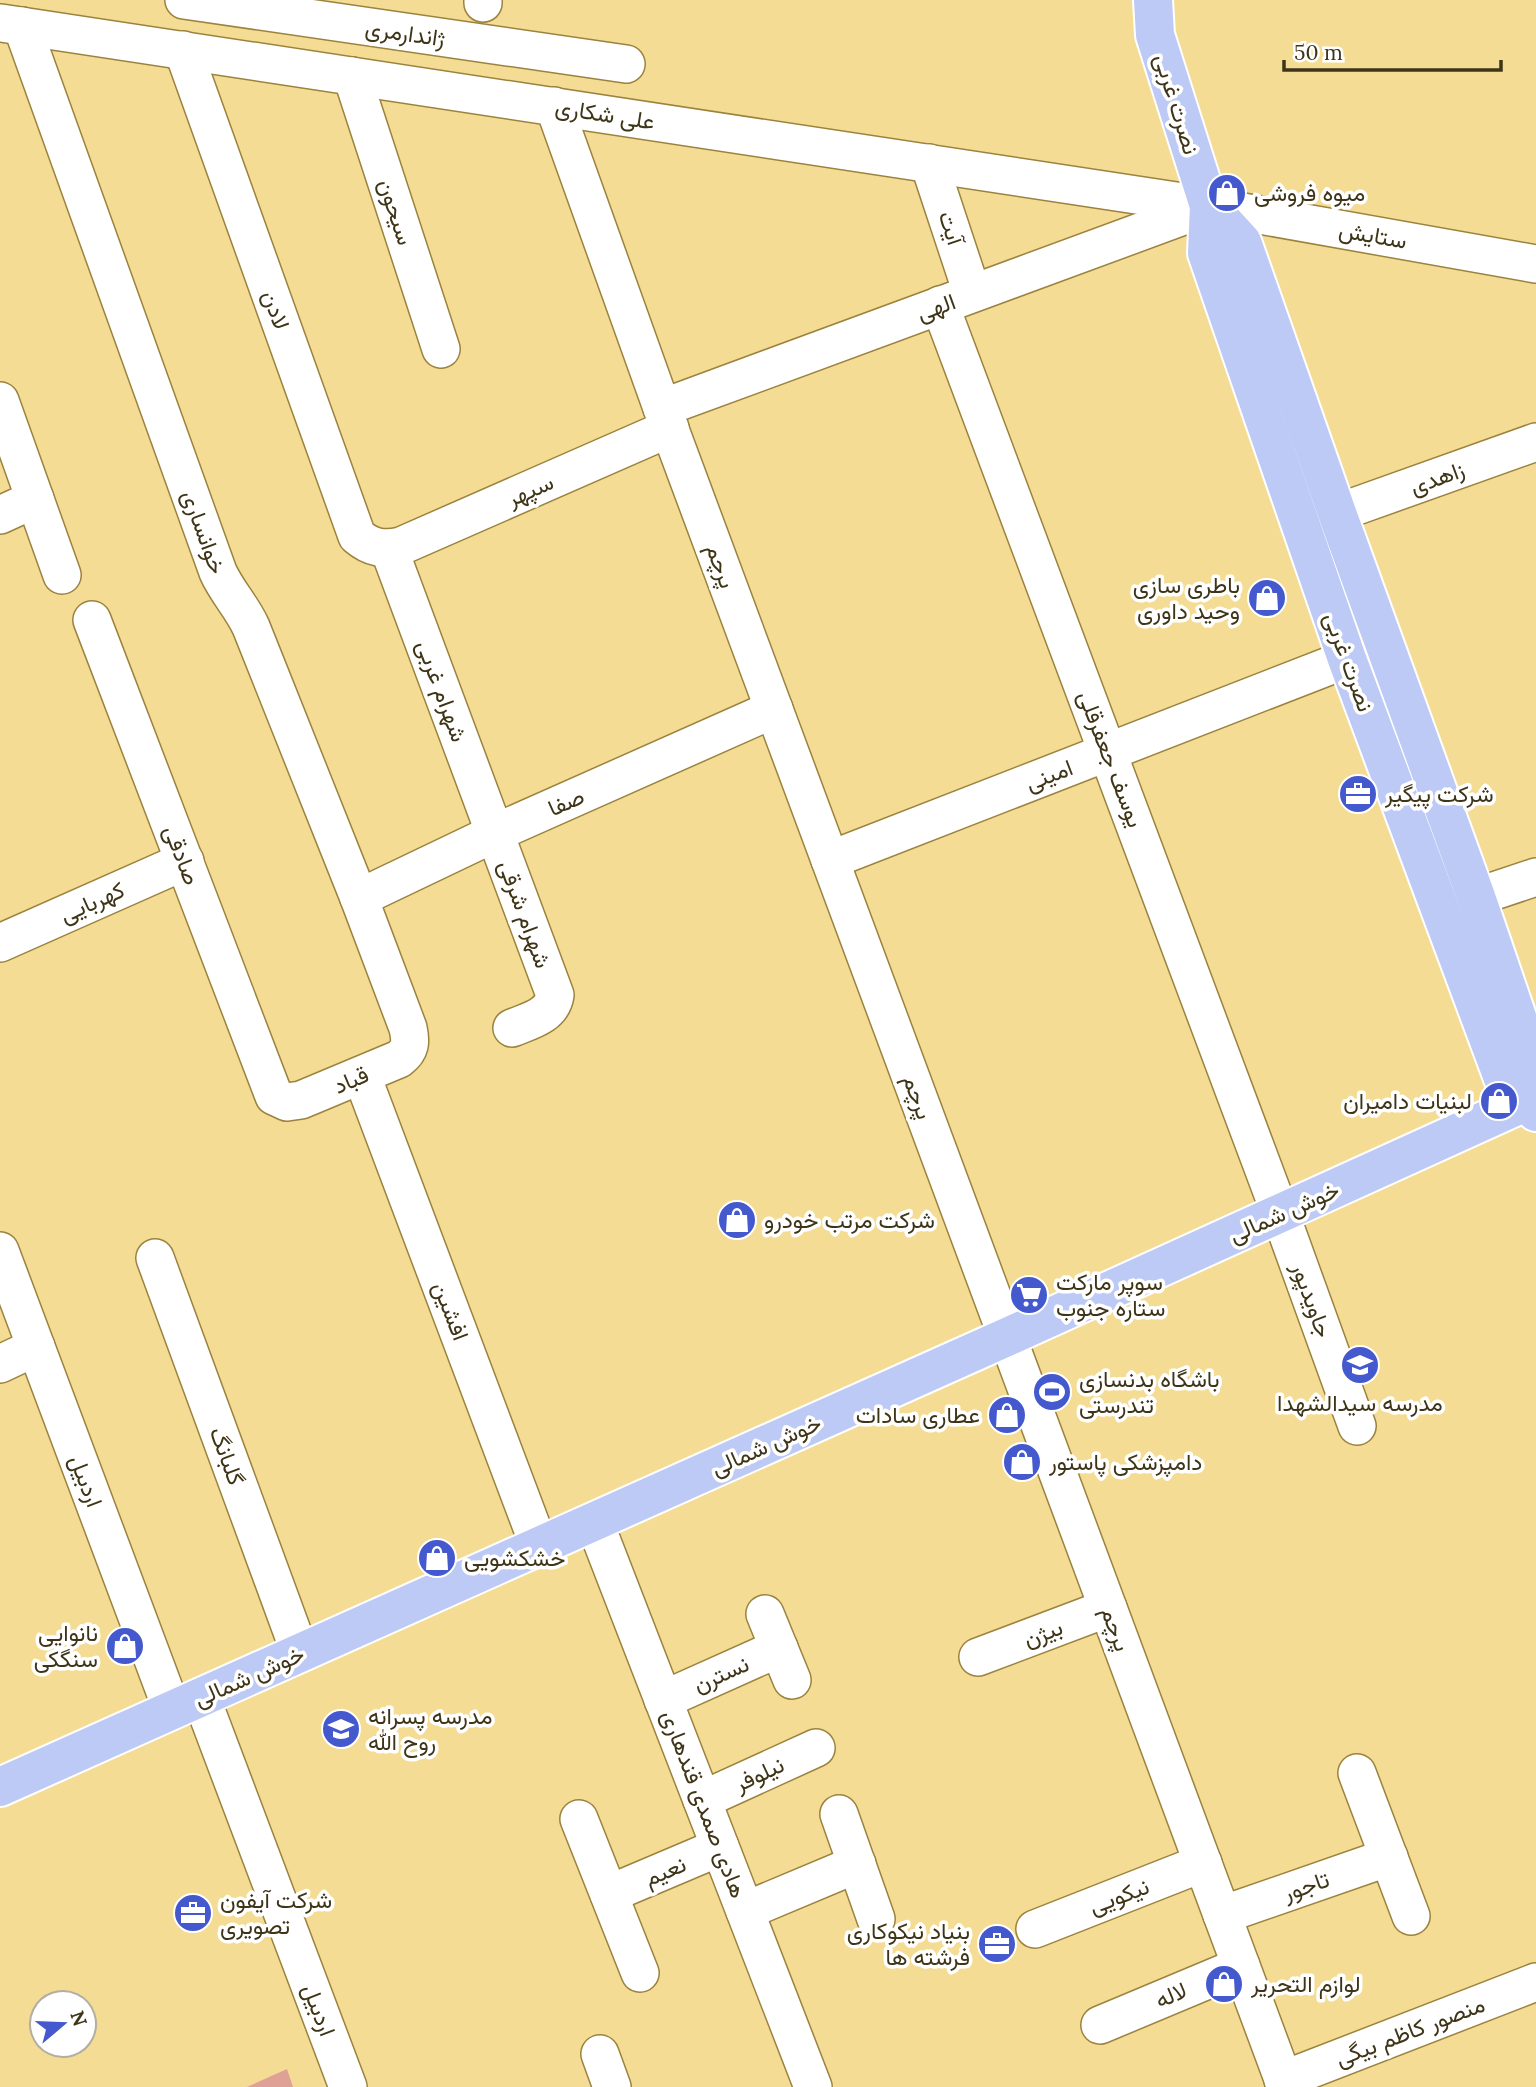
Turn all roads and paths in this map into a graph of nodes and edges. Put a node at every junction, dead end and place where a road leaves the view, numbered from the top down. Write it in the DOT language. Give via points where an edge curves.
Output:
graph roads {
  1 [pos="184,0"];
  2 [pos="1153,0"];
  3 [pos="11,24"];
  4 [pos="183,50"];
  5 [pos="626,64"];
  6 [pos="352,76"];
  7 [pos="554,106"];
  8 [pos="929,163"];
  9 [pos="1209,206"];
  10 [pos="1536,264"];
  11 [pos="956,299"];
  12 [pos="441,349"];
  13 [pos="0,401"];
  14 [pos="666,418"];
  15 [pos="1536,442"];
  16 [pos="35,499"];
  17 [pos="1338,513"];
  18 [pos="0,515"];
  19 [pos="389,549"];
  20 [pos="62,575"];
  21 [pos="92,620"];
  22 [pos="1347,659"];
  23 [pos="774,709"];
  24 [pos="1108,752"];
  25 [pos="495,833"];
  26 [pos="830,860"];
  27 [pos="185,861"];
  28 [pos="1536,877"];
  29 [pos="1476,897"];
  30 [pos="359,898"];
  31 [pos="0,943"];
  32 [pos="408,1028"];
  33 [pos="512,1028"];
  34 [pos="362,1076"];
  35 [pos="271,1092"];
  36 [pos="1534,1105"];
  37 [pos="1280,1213"];
  38 [pos="0,1251"];
  39 [pos="155,1258"];
  40 [pos="1007,1337"];
  41 [pos="36,1347"];
  42 [pos="0,1364"];
  43 [pos="1357,1426"];
  44 [pos="594,1521"];
  45 [pos="539,1546"];
  46 [pos="1108,1608"];
  47 [pos="765,1614"];
  48 [pos="300,1653"];
  49 [pos="978,1657"];
  50 [pos="663,1700"];
  51 [pos="185,1704"];
  52 [pos="816,1748"];
  53 [pos="1357,1773"];
  54 [pos="0,1787"];
  55 [pos="702,1800"];
  56 [pos="839,1814"];
  57 [pos="579,1819"];
  58 [pos="720,1847"];
  59 [pos="1389,1857"];
  60 [pos="1203,1863"];
  61 [pos="857,1864"];
  62 [pos="609,1895"];
  63 [pos="745,1911"];
  64 [pos="1222,1915"];
  65 [pos="1410,1916"];
  66 [pos="876,1919"];
  67 [pos="1036,1931"];
  68 [pos="1241,1966"];
  69 [pos="640,1973"];
  70 [pos="1536,1982"];
  71 [pos="1100,2025"];
  72 [pos="1284,2083"];
  73 [pos="348,2087"];
  74 [pos="813,2087"];
  1 -- 5 [label="street, ژاندارمری"];
  2 -- 9 [label="main road, نصرت غربی" via="1155,35"];
  3 -- 4 [label="street, علی شکاری"];
  3 -- 30 [label="street, خوانساری" via="218,572 251,627"];
  4 -- 6 [label="street, علی شکاری"];
  4 -- 19 [label="street, لادن" via="357,536"];
  6 -- 7 [label="street, علی شکاری"];
  6 -- 12 [label="street, سیحون"];
  7 -- 8 [label="street, علی شکاری"];
  7 -- 14 [label="street, پرچم"];
  8 -- 9 [label="street, علی شکاری"];
  8 -- 11 [label="street, آیت"];
  9 -- 10 [label="street, ستایش"];
  9 -- 11 [label="street, الهی"];
  9 -- 17 [label="main road, نصرت غربی" via="1242,242"];
  9 -- 22 [label="main road, نصرت غربی" via="1207,253"];
  11 -- 14 [label="street, الهی"];
  11 -- 24 [label="street, یوسف جعفرقلی"];
  13 -- 16 [label="street"];
  14 -- 19 [label="street, سپهر"];
  14 -- 23 [label="street, پرچم"];
  15 -- 17 [label="street, زاهدی"];
  16 -- 18 [label="street"];
  16 -- 20 [label="street"];
  17 -- 29 [label="main road, نصرت غربی"];
  19 -- 25 [label="street, شهرام غربی"];
  21 -- 27 [label="street, صادقی"];
  22 -- 24 [label="street, امینی"];
  22 -- 36 [label="main road, نصرت غربی" via="1503,1078"];
  23 -- 25 [label="street, صفا"];
  23 -- 26 [label="street, پرچم"];
  24 -- 26 [label="street, امینی"];
  24 -- 37 [label="street, یوسف جعفرقلی"];
  25 -- 30 [label="street, صفا"];
  25 -- 33 [label="street, شهرام شرقی" via="555,995 549,1011"];
  26 -- 40 [label="street, پرچم"];
  27 -- 31 [label="street, کهربایی"];
  27 -- 35 [label="street, صادقی"];
  28 -- 29 [label="street"];
  29 -- 36 [label="main road, نصرت غربی" via="1534,1067"];
  30 -- 32 [label="street, خوانساری"];
  32 -- 34 [label="street, قباد" via="409,1050"];
  34 -- 35 [label="street, قباد" via="296,1101 278,1100"];
  34 -- 45 [label="street, افشین"];
  36 -- 37 [label="main road, خوش شمالی"];
  37 -- 40 [label="main road, خوش شمالی"];
  37 -- 43 [label="street, جاویدپور"];
  38 -- 41 [label="street, اردبیل"];
  39 -- 48 [label="street, گلبانگ"];
  40 -- 44 [label="main road, خوش شمالی"];
  40 -- 46 [label="street, پرچم"];
  41 -- 42 [label="street"];
  41 -- 51 [label="street, اردبیل"];
  44 -- 45 [label="main road, خوش شمالی"];
  44 -- 50 [label="street, هادی صمدی قندهاری"];
  45 -- 48 [label="main road, خوش شمالی"];
  46 -- 49 [label="street, بیژن"];
  46 -- 60 [label="street, پرچم"];
  47 -- 50 [label="street, نسترن" via="786,1664"];
  48 -- 51 [label="main road, خوش شمالی"];
  50 -- 55 [label="street, هادی صمدی قندهاری"];
  51 -- 54 [label="main road, خوش شمالی"];
  51 -- 73 [label="street, اردبیل"];
  52 -- 55 [label="street, نیلوفر"];
  53 -- 59 [label="street"];
  55 -- 58 [label="street, هادی صمدی قندهاری"];
  56 -- 61 [label="street"];
  57 -- 62 [label="street"];
  58 -- 62 [label="street, نعیم"];
  58 -- 63 [label="street, هادی صمدی قندهاری"];
  59 -- 64 [label="street, تاجور"];
  59 -- 65 [label="street"];
  60 -- 64 [label="street, پرچم"];
  60 -- 67 [label="street, نیکویی"];
  61 -- 63 [label="street"];
  61 -- 66 [label="street"];
  62 -- 69 [label="street"];
  63 -- 74 [label="street, هادی صمدی قندهاری"];
  64 -- 68 [label="street, پرچم"];
  68 -- 71 [label="street, لاله"];
  68 -- 72 [label="street, پرچم"];
  70 -- 72 [label="street, منصور کاظم بیگی"];
}
